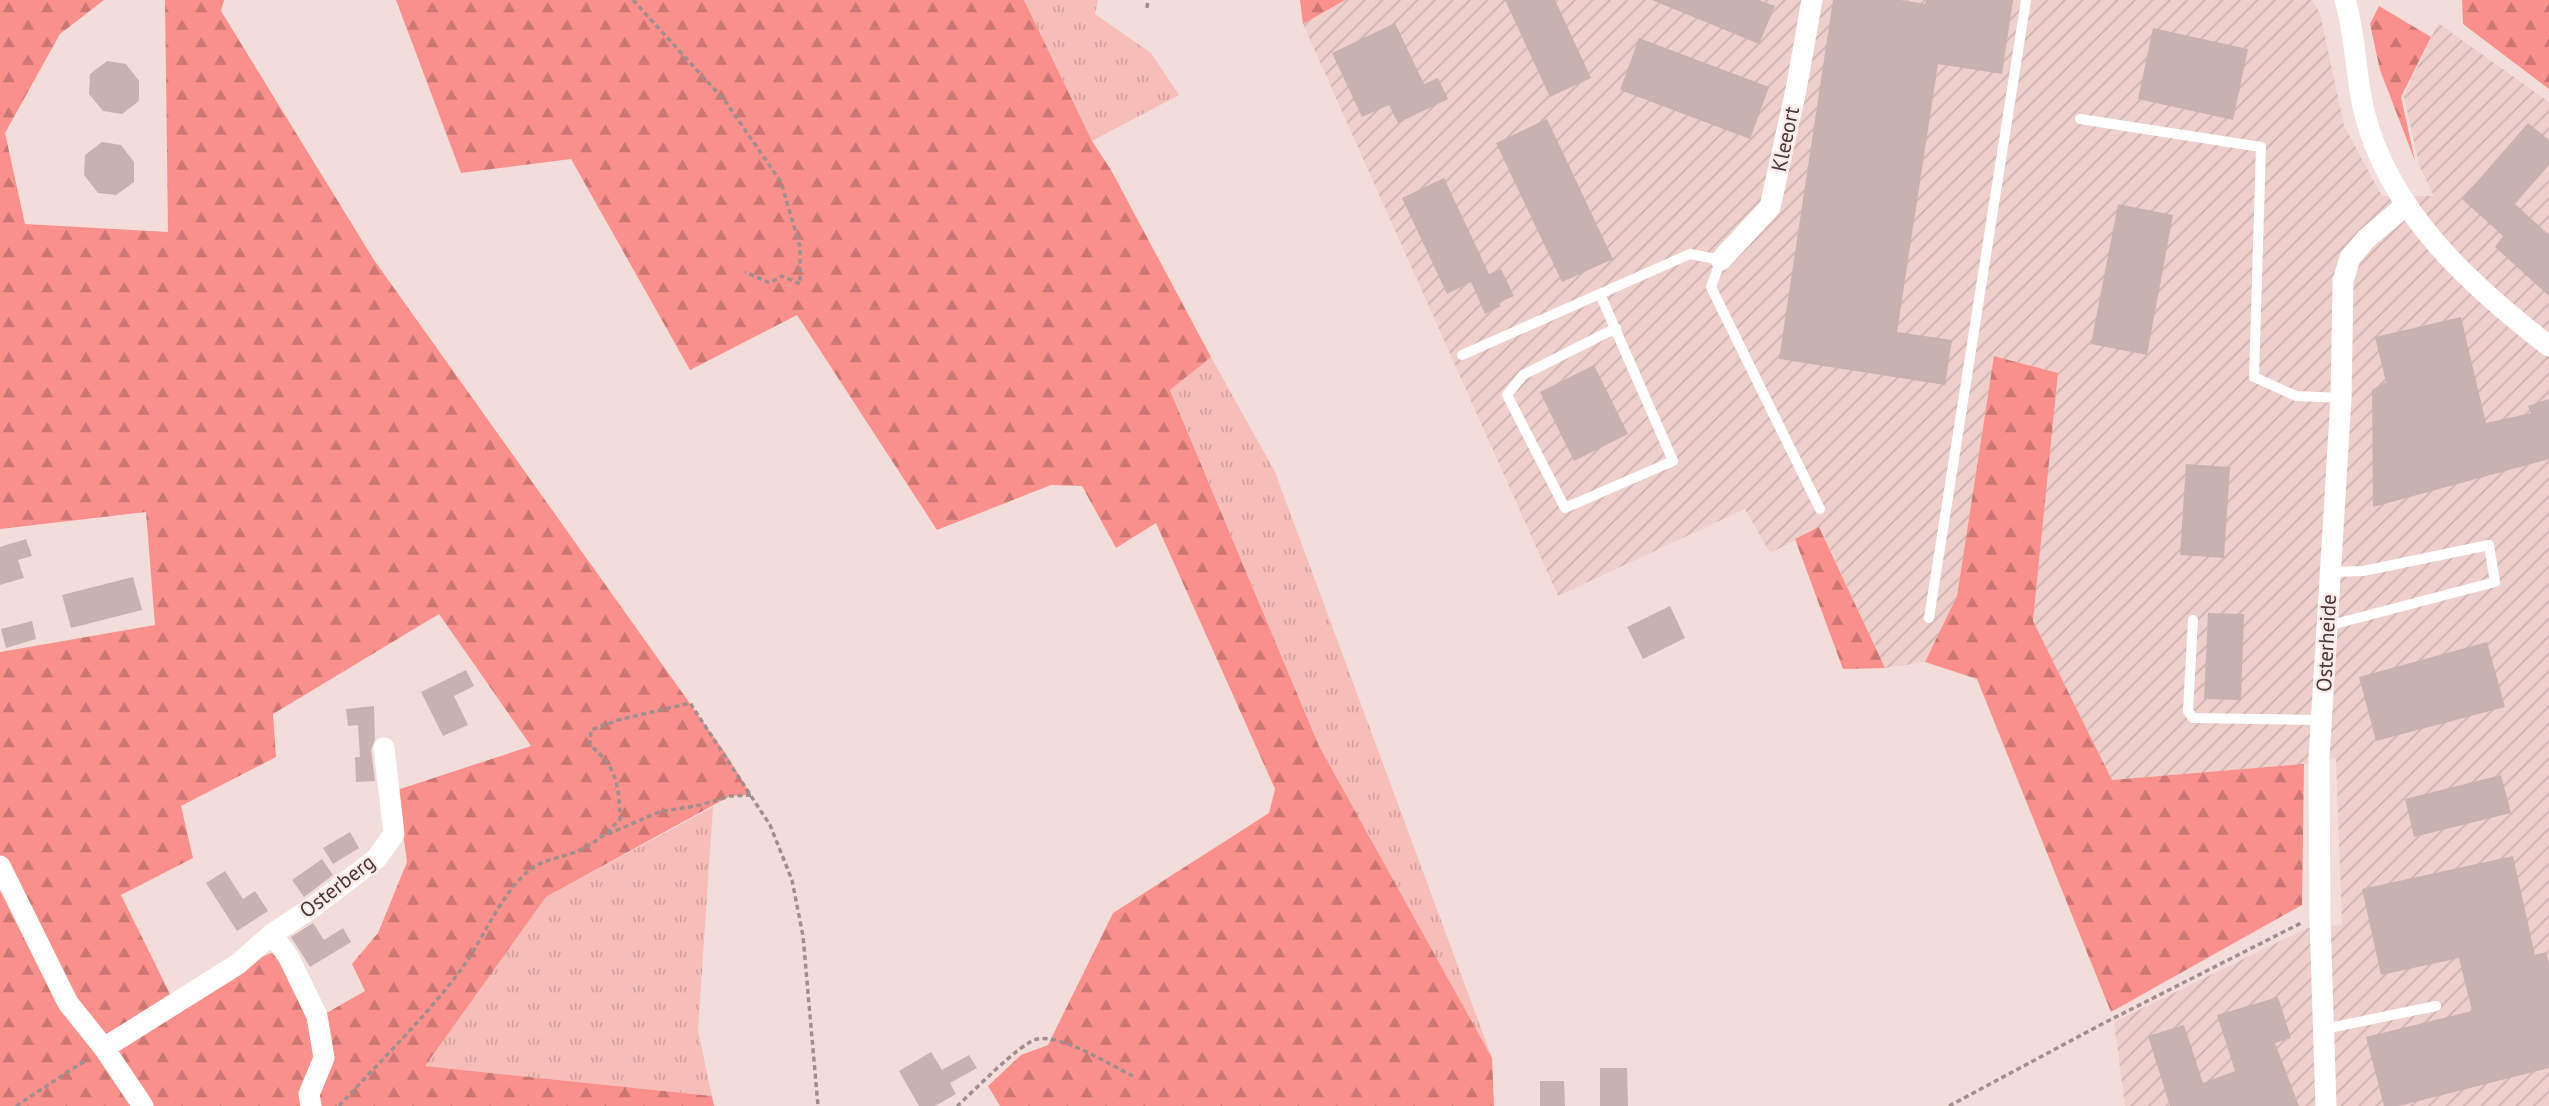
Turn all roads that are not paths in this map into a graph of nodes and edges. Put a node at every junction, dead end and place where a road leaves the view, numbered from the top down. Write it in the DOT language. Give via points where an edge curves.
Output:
graph roads {
  1 [pos="1812,0"];
  2 [pos="2026,0"];
  3 [pos="2345,0"];
  4 [pos="2080,119"];
  5 [pos="2406,205"];
  6 [pos="1721,260"];
  7 [pos="1600,294"];
  8 [pos="1616,328"];
  9 [pos="2549,346"];
  10 [pos="1462,355"];
  11 [pos="2341,398"];
  12 [pos="1820,509"];
  13 [pos="2330,572"];
  14 [pos="1929,618"];
  15 [pos="2193,620"];
  16 [pos="2327,626"];
  17 [pos="2322,720"];
  18 [pos="384,748"];
  19 [pos="0,866"];
  20 [pos="272,934"];
  21 [pos="2436,1006"];
  22 [pos="2324,1029"];
  23 [pos="104,1048"];
  24 [pos="144,1106"];
  25 [pos="311,1106"];
  26 [pos="2326,1106"];
  1 -- 6 [label="street, Kleeort" via="1770,207"];
  2 -- 14 [label="lane"];
  3 -- 5 [label="street" via="2363,109 2374,146"];
  4 -- 11 [label="lane" via="2261,148 2255,377 2296,396"];
  5 -- 9 [label="street" via="2454,263 2510,317"];
  5 -- 11 [label="street, Osterheide" via="2350,258 2343,281"];
  6 -- 7 [label="lane" via="1690,254"];
  6 -- 12 [label="lane" via="1711,287"];
  7 -- 8 [label="lane"];
  7 -- 10 [label="lane"];
  8 -- 8 [label="lane" via="1673,461 1565,508 1507,395 1523,375"];
  11 -- 13 [label="street, Osterheide"];
  13 -- 16 [label="street, Osterheide"];
  13 -- 16 [label="lane" via="2363,571 2489,545 2495,582"];
  15 -- 17 [label="lane" via="2188,711 2193,718"];
  16 -- 17 [label="street, Osterheide"];
  17 -- 22 [label="street, Osterheide"];
  18 -- 20 [label="street, Osterberg" via="394,834 376,859"];
  19 -- 23 [label="street" via="68,1003"];
  20 -- 23 [label="street, Osterberg" via="238,964"];
  20 -- 25 [label="street" via="317,1016 324,1058 309,1094"];
  21 -- 22 [label="lane"];
  22 -- 26 [label="street, Osterheide"];
  23 -- 24 [label="street"];
}
